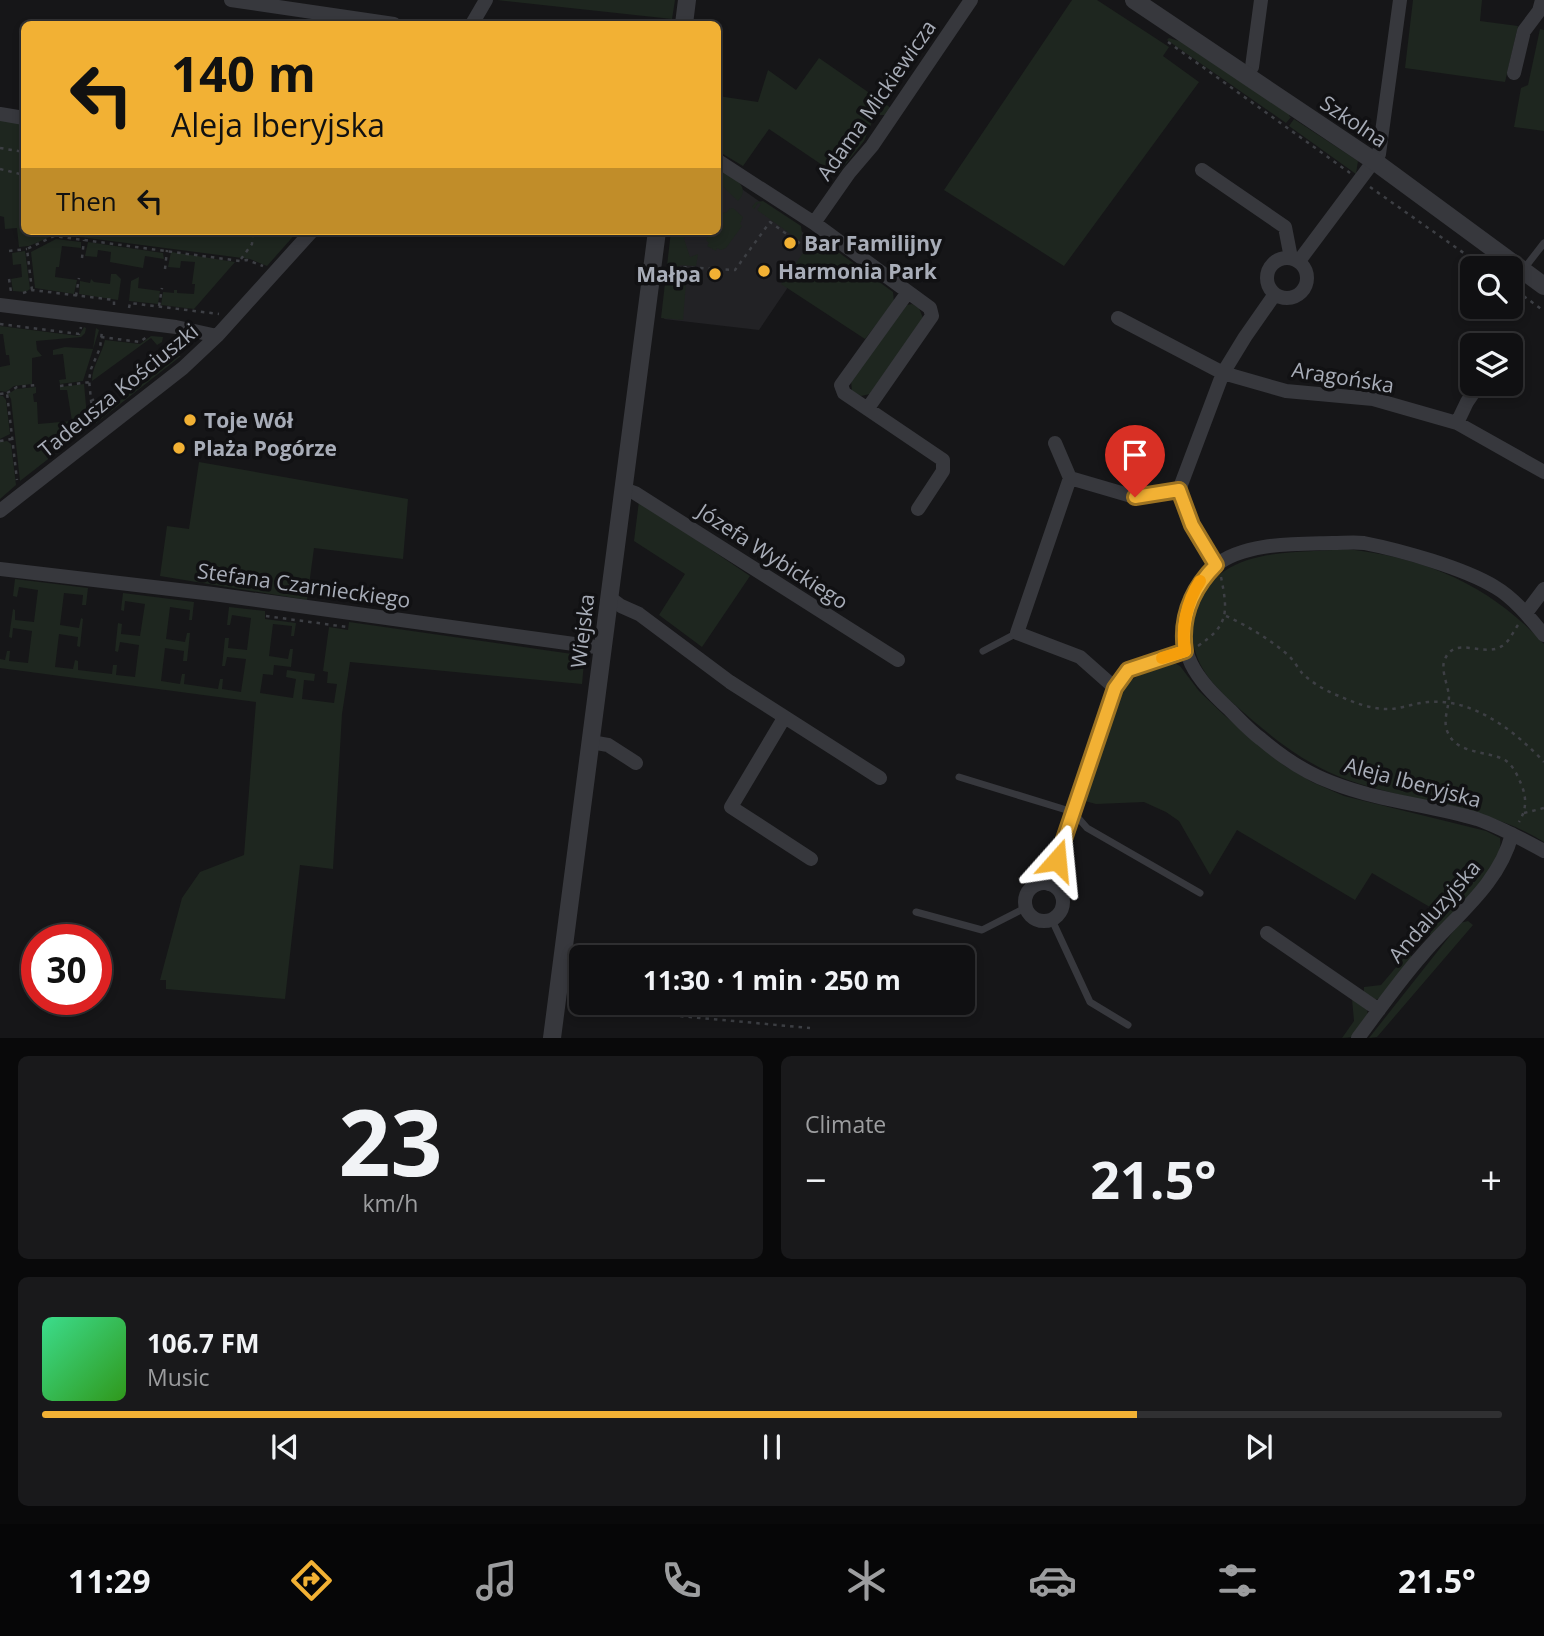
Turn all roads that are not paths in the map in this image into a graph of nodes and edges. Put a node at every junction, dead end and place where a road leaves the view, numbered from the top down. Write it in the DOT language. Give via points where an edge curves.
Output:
graph roads {
  1 [pos="231,0"];
  2 [pos="486,0"];
  3 [pos="687,0"];
  4 [pos="971,0"];
  5 [pos="1134,0"];
  6 [pos="1261,0"];
  7 [pos="1400,0"];
  8 [pos="1542,0"];
  9 [pos="374,21"];
  10 [pos="474,21"];
  11 [pos="684,21"];
  12 [pos="1514,73"];
  13 [pos="1245,76"];
  14 [pos="0,114"];
  15 [pos="21,118"];
  16 [pos="1374,161"];
  17 [pos="721,162"];
  18 [pos="1202,170"];
  19 [pos="814,223"];
  20 [pos="308,235"];
  21 [pos="656,235"];
  22 [pos="1544,243"];
  23 [pos="1504,256"];
  24 [pos="1295,260"];
  25 [pos="1523,270"];
  26 [pos="1544,286"];
  27 [pos="908,292"];
  28 [pos="1275,293"];
  29 [pos="6,296"];
  30 [pos="1118,318"];
  31 [pos="217,336"];
  32 [pos="1223,373"];
  33 [pos="1471,396"];
  34 [pos="868,408"];
  35 [pos="1457,423"];
  36 [pos="1055,443"];
  37 [pos="1544,472"];
  38 [pos="1070,478"];
  39 [pos="624,489"];
  40 [pos="1179,490"];
  41 [pos="918,509"];
  42 [pos="0,511"];
  43 [pos="1216,565"];
  44 [pos="0,569"];
  45 [pos="1544,589"];
  46 [pos="609,597"];
  47 [pos="1525,613"];
  48 [pos="1017,633"];
  49 [pos="1544,635"];
  50 [pos="603,648"];
  51 [pos="983,651"];
  52 [pos="1185,651"];
  53 [pos="898,660"];
  54 [pos="1115,688"];
  55 [pos="784,718"];
  56 [pos="591,742"];
  57 [pos="636,763"];
  58 [pos="960,776"];
  59 [pos="880,778"];
  60 [pos="1073,812"];
  61 [pos="1512,834"];
  62 [pos="1544,851"];
  63 [pos="811,859"];
  64 [pos="1049,884"];
  65 [pos="1200,893"];
  66 [pos="1026,908"];
  67 [pos="916,912"];
  68 [pos="1052,919"];
  69 [pos="1267,933"];
  70 [pos="1379,1010"];
  71 [pos="1128,1025"];
  72 [pos="552,1038"];
  73 [pos="1359,1038"];
  1 -- 9 [label="street"];
  2 -- 10 [label="street"];
  3 -- 11 [label="street"];
  4 -- 19 [label="street, Adama Mickiewicza"];
  5 -- 13 [label="street, Szkolna"];
  6 -- 13 [label="street" via="1252,66"];
  7 -- 16 [label="street" via="1379,154"];
  8 -- 12 [label="street" via="1524,32"];
  13 -- 16 [label="street, Szkolna"];
  14 -- 15 [label="street"];
  16 -- 23 [label="street, Szkolna"];
  16 -- 24 [label="street"];
  17 -- 19 [label="street"];
  18 -- 24 [label="street" via="1285,227"];
  19 -- 27 [label="street"];
  20 -- 31 [label="street, Tadeusza Kościuszki"];
  21 -- 39 [label="street, Wiejska"];
  22 -- 25 [label="lane"];
  24 -- 28 [label="street" via="1282,258 1270,268 1267,277"];
  24 -- 28 [label="street" via="1306,269 1305,288 1293,297"];
  25 -- 26 [label="street, Szkolna"];
  27 -- 34 [label="street" via="930,308 932,316"];
  27 -- 34 [label="street" via="841,385 844,393"];
  28 -- 32 [label="street"];
  29 -- 31 [label="street"];
  30 -- 32 [label="street, Aragońska"];
  31 -- 42 [label="street, Tadeusza Kościuszki" via="183,368"];
  32 -- 35 [label="street, Aragońska" via="1286,391 1373,399"];
  32 -- 40 [label="street"];
  33 -- 35 [label="street"];
  34 -- 41 [label="street" via="943,460 943,471"];
  35 -- 37 [label="street, Aragońska"];
  36 -- 38 [label="street"];
  38 -- 40 [label="street" via="1135,497"];
  38 -- 48 [label="street"];
  39 -- 46 [label="street, Wiejska"];
  39 -- 53 [label="street, Józefa Wybickiego"];
  40 -- 43 [label="street" via="1192,525"];
  43 -- 47 [label="street" via="1241,552 1287,544 1362,543 1449,566 1495,587"];
  43 -- 52 [label="street" via="1198,583 1185,620"];
  44 -- 50 [label="street, Stefana Czarnieckiego"];
  45 -- 47 [label="street"];
  46 -- 50 [label="street, Wiejska"];
  46 -- 55 [label="street"];
  47 -- 49 [label="street"];
  48 -- 51 [label="lane"];
  48 -- 54 [label="street" via="1080,657"];
  50 -- 56 [label="street, Wiejska"];
  52 -- 54 [label="street" via="1128,670"];
  52 -- 61 [label="street, Aleja Iberyjska" via="1206,687 1260,739 1297,764 1332,783 1477,820"];
  54 -- 60 [label="street"];
  55 -- 59 [label="street"];
  55 -- 63 [label="street" via="731,807"];
  56 -- 57 [label="street" via="608,745"];
  56 -- 72 [label="street, Wiejska"];
  58 -- 60 [label="lane"];
  60 -- 64 [label="street"];
  60 -- 65 [label="lane" via="1087,828"];
  61 -- 62 [label="street, Aleja Iberyjska"];
  61 -- 70 [label="street, Andaluzyjska" via="1496,874"];
  64 -- 66 [label="street" via="1028,891"];
  64 -- 68 [label="street" via="1063,898 1061,910"];
  66 -- 67 [label="lane" via="982,930"];
  66 -- 68 [label="street" via="1039,921"];
  68 -- 71 [label="lane" via="1090,1002"];
  69 -- 70 [label="street"];
  70 -- 73 [label="street, Andaluzyjska"];
}
